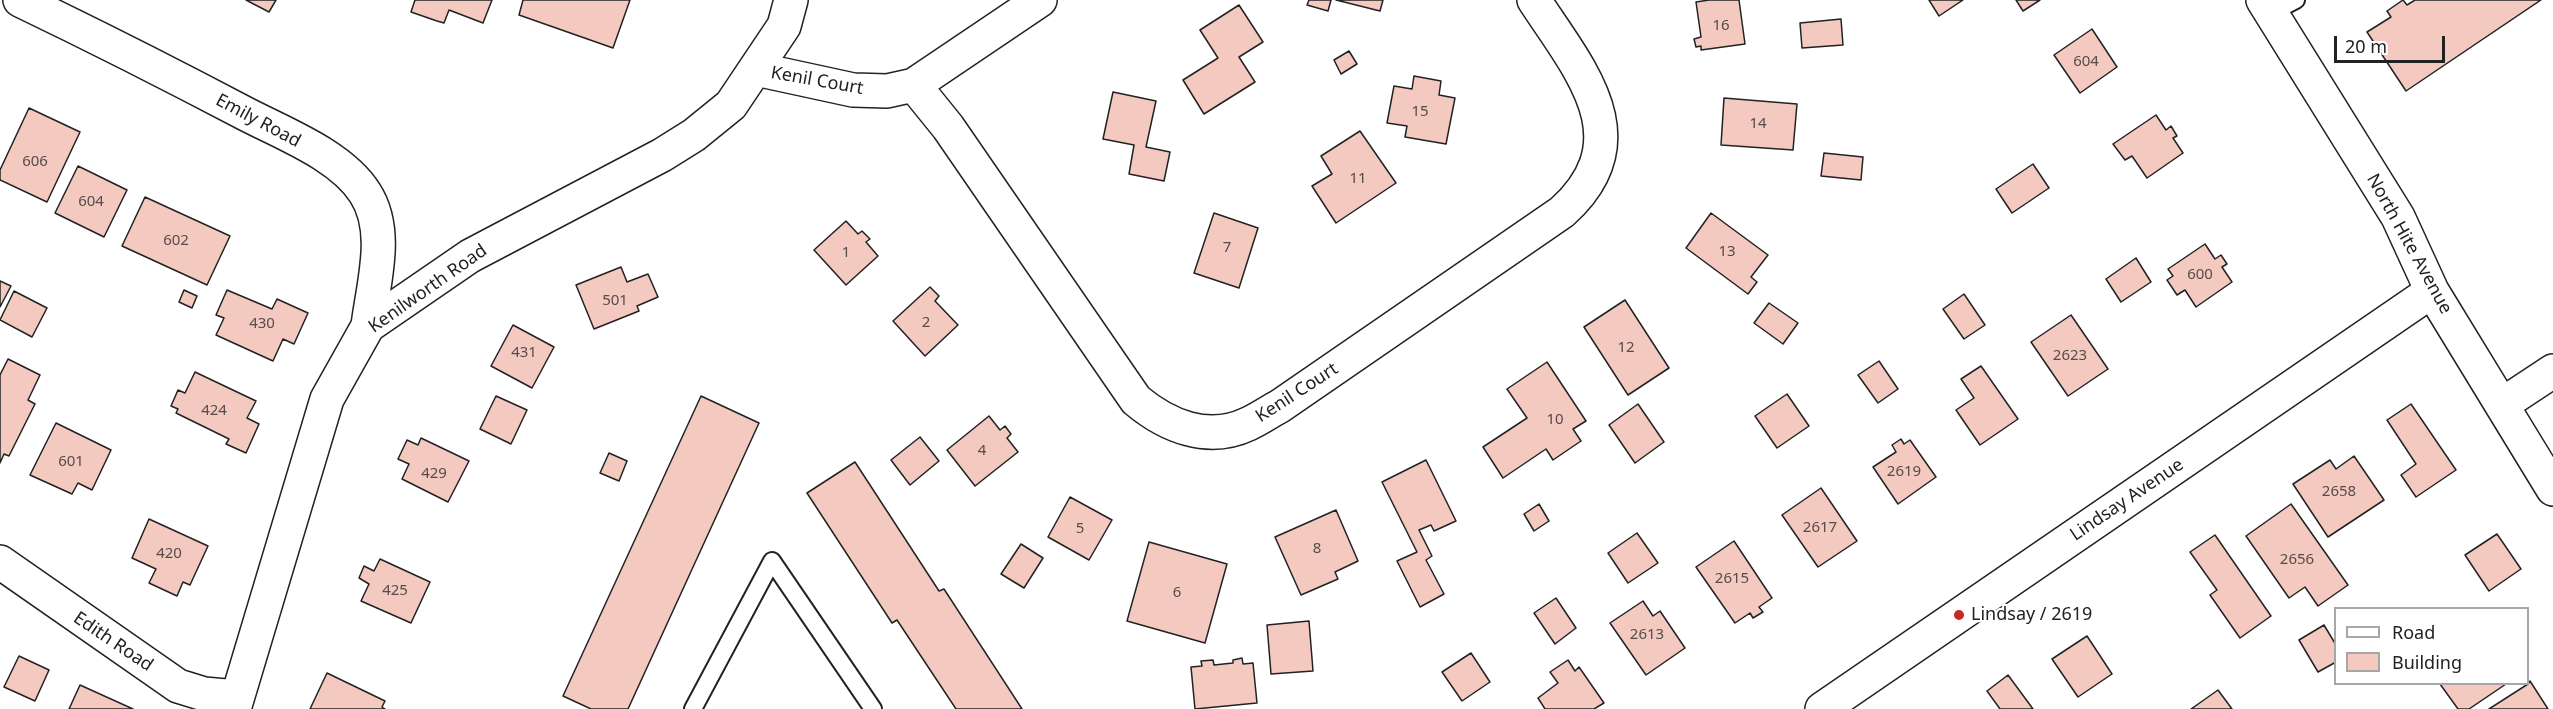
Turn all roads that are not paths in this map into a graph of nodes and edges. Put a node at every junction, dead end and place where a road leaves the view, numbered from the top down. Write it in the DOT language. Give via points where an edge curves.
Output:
graph roads {
  1 [pos="20,0"];
  2 [pos="791,0"];
  3 [pos="1040,0"];
  4 [pos="1534,0"];
  5 [pos="2276,4"];
  6 [pos="756,69"];
  7 [pos="914,85"];
  8 [pos="2432,291"];
  9 [pos="368,326"];
  10 [pos="2553,371"];
  11 [pos="2503,404"];
  12 [pos="2553,489"];
  13 [pos="0,562"];
  14 [pos="236,703"];
  15 [pos="693,709"];
  16 [pos="873,709"];
  17 [pos="1822,709"];
  1 -- 9 [label="street, Emily Road" via="175,77 346,171 365,193 375,215 379,245"];
  2 -- 6 [label="street, Kenilworth Road" via="784,26"];
  3 -- 7 [label="street, Kenil Court"];
  4 -- 7 [label="street, Kenil Court" via="1588,82 1599,110 1601,155 1575,200 1280,405 1229,430 1201,432 1181,428 1136,400 948,127"];
  5 -- 8 [label="street, North Hite Avenue" via="2398,217"];
  6 -- 7 [label="street, Kenil Court" via="853,90 887,91"];
  6 -- 9 [label="street, Kenilworth Road" via="731,105 694,135 470,256"];
  8 -- 11 [label="street, North Hite Avenue"];
  8 -- 17 [label="street, Lindsay Avenue"];
  9 -- 14 [label="street, Kenilworth Road" via="327,399"];
  10 -- 11 [label="street"];
  11 -- 12 [label="street, North Hite Avenue"];
  13 -- 14 [label="street, Edith Road" via="177,686"];
  15 -- 16 [label="lane" via="772,561"];
}
